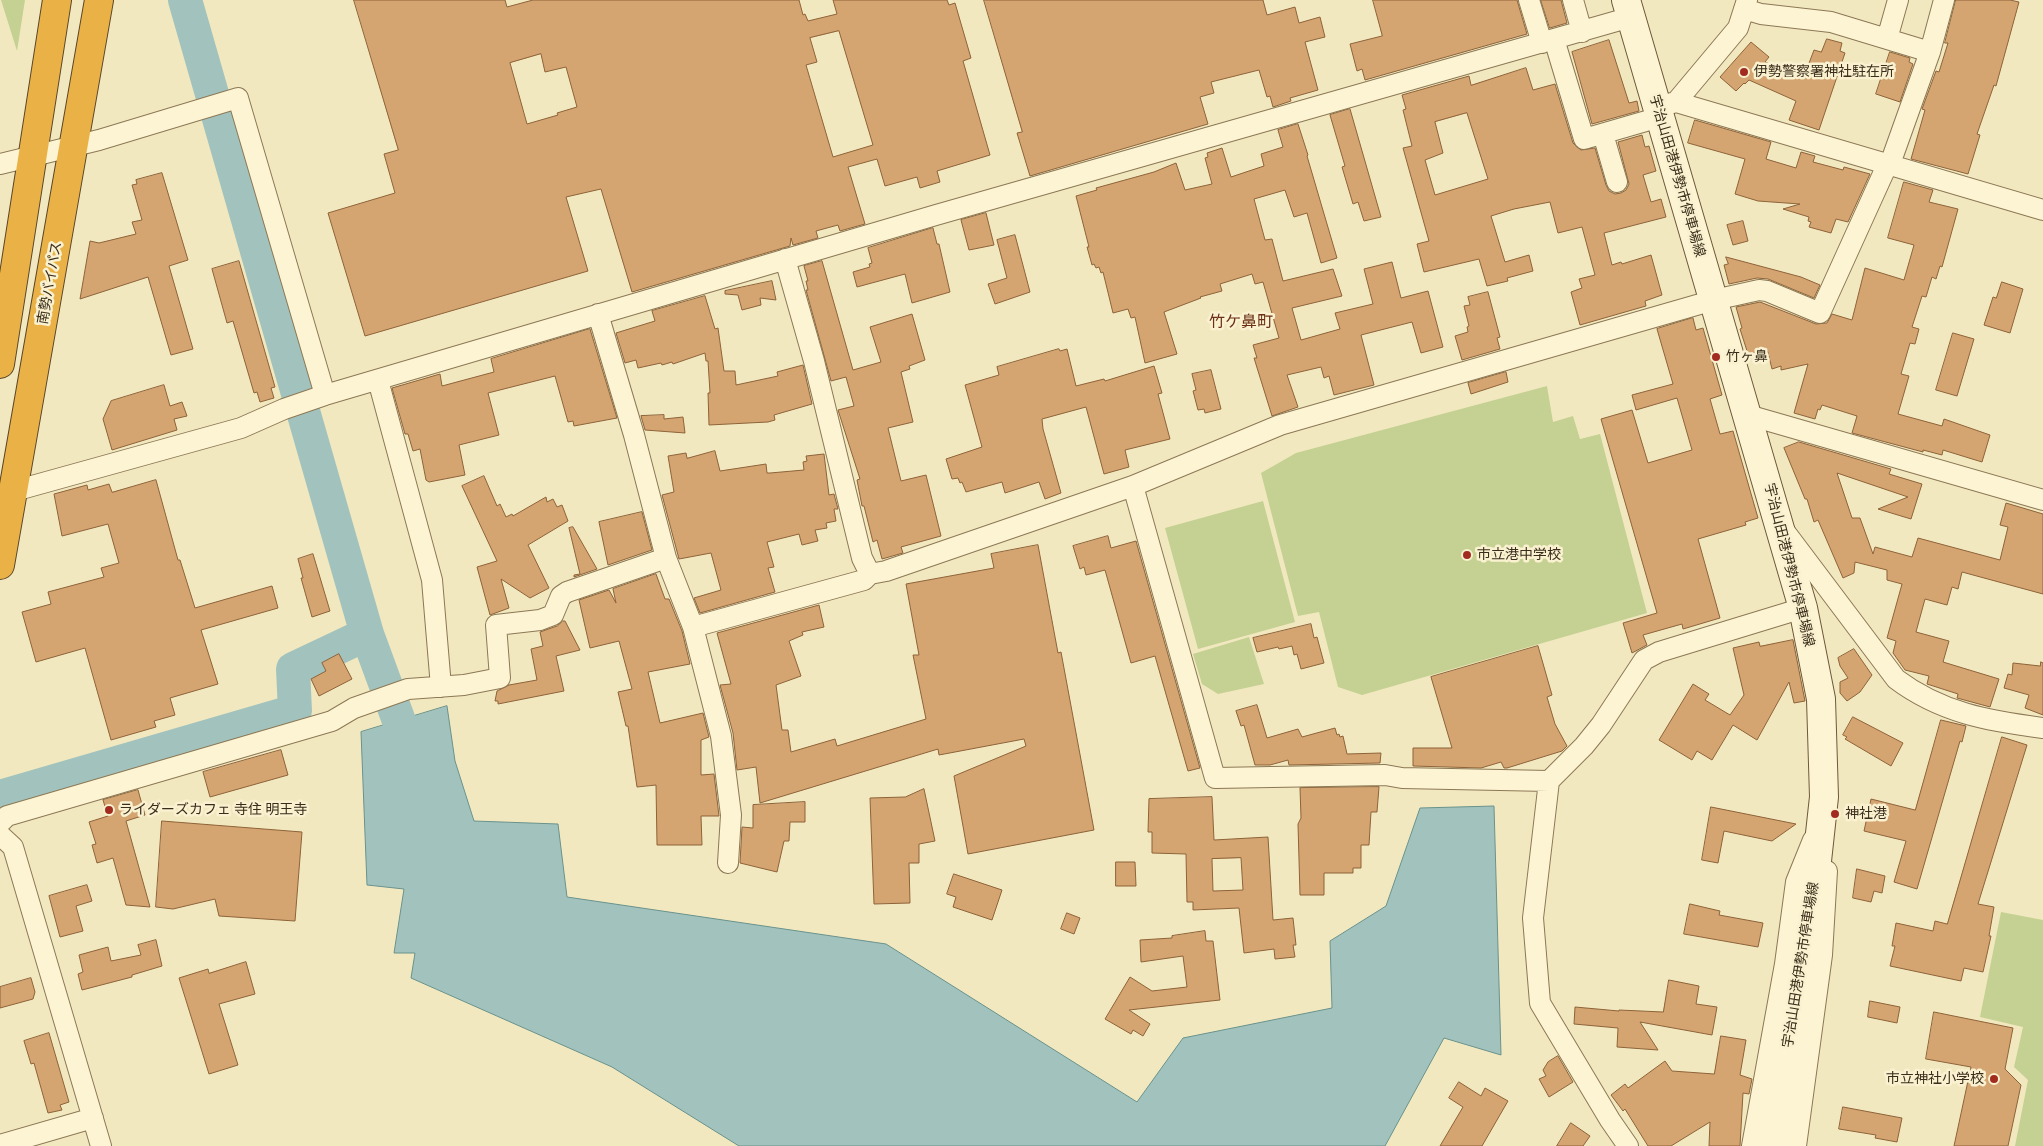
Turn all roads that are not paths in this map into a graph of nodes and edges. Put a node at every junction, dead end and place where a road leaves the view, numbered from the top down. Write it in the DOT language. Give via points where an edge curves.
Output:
graph roads {
  1 [pos="57,0"];
  2 [pos="99,0"];
  3 [pos="1529,0"];
  4 [pos="1573,0"];
  5 [pos="1898,0"];
  6 [pos="1944,0"];
  7 [pos="1745,5"];
  8 [pos="1629,9"];
  9 [pos="1582,32"];
  10 [pos="1887,39"];
  11 [pos="1548,41"];
  12 [pos="1930,52"];
  13 [pos="1664,109"];
  14 [pos="1603,134"];
  15 [pos="74,146"];
  16 [pos="33,154"];
  17 [pos="1889,163"];
  18 [pos="0,164"];
  19 [pos="1617,182"];
  20 [pos="2043,210"];
  21 [pos="785,259"];
  22 [pos="1714,300"];
  23 [pos="598,314"];
  24 [pos="0,364"];
  25 [pos="378,380"];
  26 [pos="325,395"];
  27 [pos="1748,415"];
  28 [pos="1133,486"];
  29 [pos="14,491"];
  30 [pos="2043,500"];
  31 [pos="1780,524"];
  32 [pos="666,558"];
  33 [pos="0,566"];
  34 [pos="870,574"];
  35 [pos="1803,608"];
  36 [pos="693,627"];
  37 [pos="441,687"];
  38 [pos="2043,728"];
  39 [pos="1549,781"];
  40 [pos="1823,807"];
  41 [pos="0,824"];
  42 [pos="0,835"];
  43 [pos="728,864"];
  44 [pos="93,1118"];
  45 [pos="0,1145"];
  46 [pos="101,1146"];
  47 [pos="1628,1146"];
  48 [pos="1752,1146"];
  49 [pos="1773,1146"];
  50 [pos="1796,1146"];
  1 -- 16 [label="highway"];
  2 -- 15 [label="highway, 南勢バイパス"];
  3 -- 11 [label="street"];
  4 -- 9 [label="street"];
  5 -- 10 [label="street"];
  6 -- 12 [label="street"];
  7 -- 10 [label="street" via="1761,14 1831,22"];
  7 -- 13 [label="street" via="1738,28"];
  8 -- 9 [label="street"];
  8 -- 13 [label="main road, 宇治山田港伊勢市停車場線"];
  9 -- 11 [label="street"];
  10 -- 12 [label="street"];
  11 -- 14 [label="street" via="1584,139"];
  11 -- 21 [label="street"];
  12 -- 17 [label="street"];
  13 -- 14 [label="street"];
  13 -- 17 [label="street"];
  13 -- 22 [label="main road, 宇治山田港伊勢市停車場線"];
  14 -- 19 [label="street"];
  15 -- 16 [label="street"];
  15 -- 26 [label="street" via="238,98"];
  15 -- 29 [label="highway, 南勢バイパス"];
  16 -- 18 [label="street"];
  16 -- 24 [label="highway"];
  17 -- 20 [label="street"];
  17 -- 22 [label="street" via="1820,313 1759,290"];
  21 -- 23 [label="street"];
  21 -- 34 [label="street" via="814,361 862,558"];
  22 -- 27 [label="main road, 宇治山田港伊勢市停車場線"];
  22 -- 28 [label="street" via="1280,425"];
  23 -- 25 [label="street"];
  23 -- 32 [label="street"];
  25 -- 26 [label="street"];
  25 -- 37 [label="street" via="432,580"];
  26 -- 29 [label="street" via="241,428"];
  27 -- 30 [label="street"];
  27 -- 31 [label="main road, 宇治山田港伊勢市停車場線"];
  28 -- 34 [label="street"];
  28 -- 39 [label="street" via="1215,778 1384,775"];
  29 -- 33 [label="highway, 南勢バイパス"];
  31 -- 35 [label="main road, 宇治山田港伊勢市停車場線"];
  31 -- 38 [label="street" via="1896,679 1939,705 1993,721"];
  32 -- 36 [label="street"];
  32 -- 37 [label="street" via="567,592 561,596 553,615 540,620 496,625 500,678"];
  34 -- 36 [label="street" via="864,580"];
  35 -- 39 [label="street" via="1659,652 1644,660 1601,725"];
  35 -- 40 [label="main road, 宇治山田港伊勢市停車場線" via="1821,699"];
  36 -- 43 [label="street" via="727,772 731,815"];
  37 -- 41 [label="street" via="408,689 354,708 332,721 7,816"];
  39 -- 47 [label="street" via="1534,918 1540,1003"];
  40 -- 48 [label="street" via="1796,882 1785,964"];
  40 -- 49 [label="main road, 宇治山田港伊勢市停車場線"];
  40 -- 50 [label="street" via="1827,873 1822,955"];
  42 -- 44 [label="street" via="13,847"];
  44 -- 45 [label="street"];
  44 -- 46 [label="street"];
}
